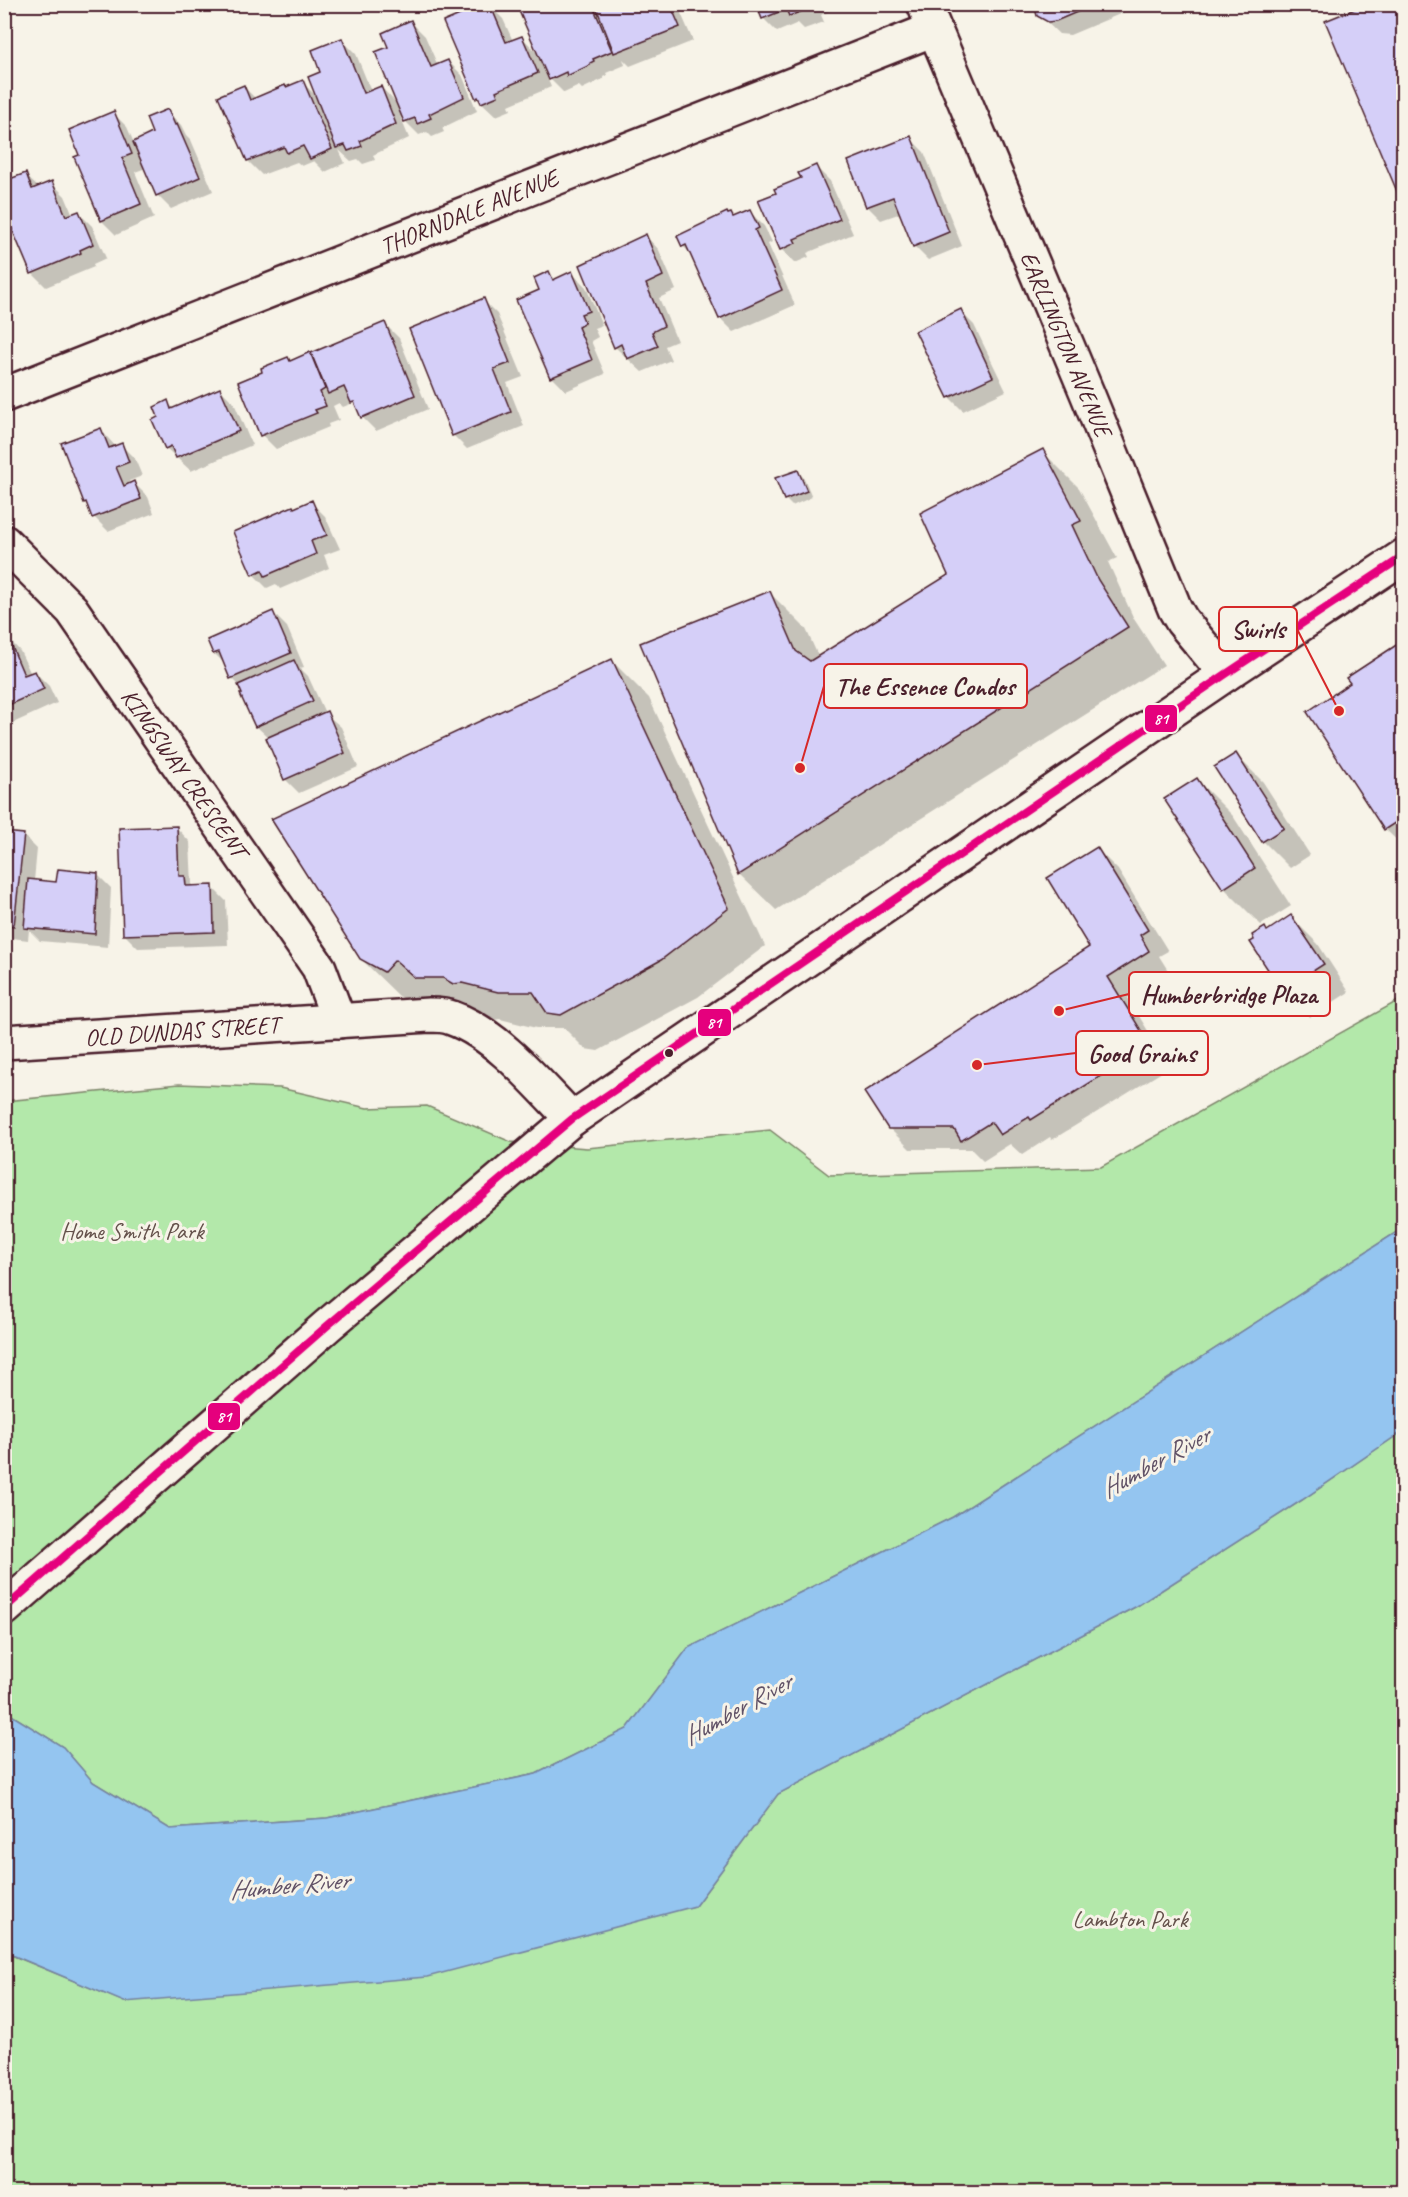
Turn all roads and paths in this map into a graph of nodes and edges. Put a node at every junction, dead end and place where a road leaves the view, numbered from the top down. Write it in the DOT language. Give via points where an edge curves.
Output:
graph roads {
  1 [pos="929,17"];
  2 [pos="4,395"];
  3 [pos="4,542"];
  4 [pos="1404,556"];
  5 [pos="1226,674"];
  6 [pos="339,1021"];
  7 [pos="4,1042"];
  8 [pos="572,1119"];
  9 [pos="4,1609"];
  1 -- 2 [label="street, THORNDALE AVENUE"];
  1 -- 5 [label="street, EARLINGTON AVENUE" via="1175,609"];
  3 -- 6 [label="street, KINGSWAY CRESCENT" via="72,610 319,968"];
  4 -- 5 [label="street"];
  5 -- 8 [label="street"];
  6 -- 7 [label="street, OLD DUNDAS STREET"];
  6 -- 8 [label="street, OLD DUNDAS STREET" via="451,1017 480,1031 527,1071"];
  8 -- 9 [label="street" via="327,1326"];
}
